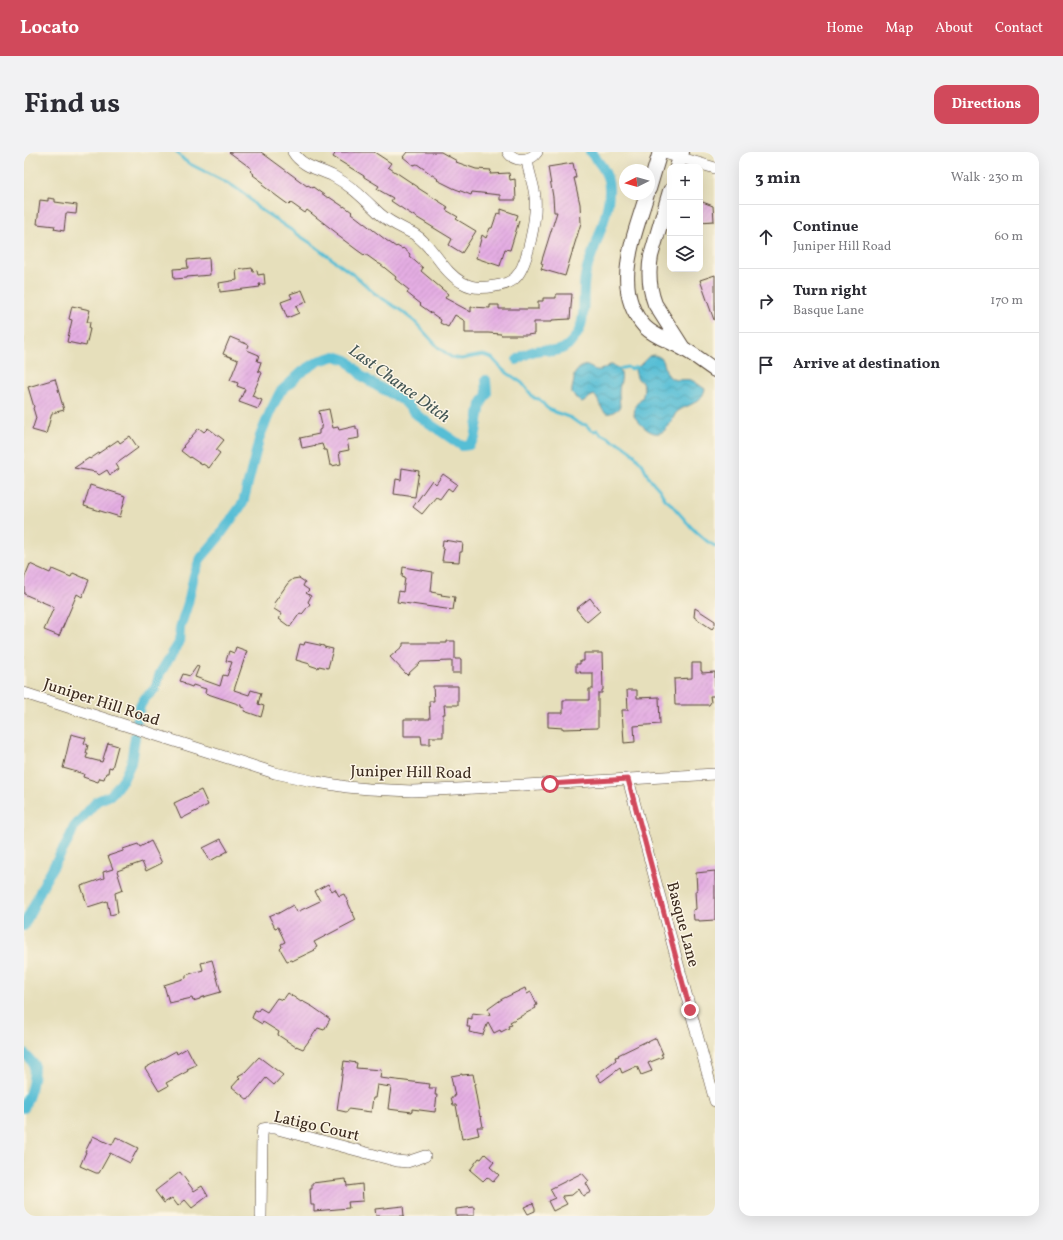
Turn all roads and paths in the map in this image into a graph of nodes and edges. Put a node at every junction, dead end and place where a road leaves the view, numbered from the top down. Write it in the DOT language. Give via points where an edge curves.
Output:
graph roads {
  1 [pos="292,152"];
  2 [pos="508,152"];
  3 [pos="537,152"];
  4 [pos="661,152"];
  5 [pos="527,159"];
  6 [pos="680,159"];
  7 [pos="715,168"];
  8 [pos="655,170"];
  9 [pos="645,200"];
  10 [pos="667,200"];
  11 [pos="683,348"];
  12 [pos="715,370"];
  13 [pos="24,693"];
  14 [pos="715,774"];
  15 [pos="628,779"];
  16 [pos="715,1101"];
  17 [pos="425,1156"];
  18 [pos="261,1216"];
  1 -- 5 [label="street" via="304,164 348,185 385,218 421,240 457,279 470,286 484,288 499,286 512,280 524,262 536,208"];
  2 -- 5 [label="street" via="513,158"];
  3 -- 5 [label="street"];
  4 -- 6 [label="street"];
  4 -- 8 [label="street"];
  6 -- 7 [label="street"];
  9 -- 11 [label="street" via="628,262 629,296 639,319 646,327"];
  10 -- 11 [label="street" via="651,256 649,276 655,304"];
  11 -- 12 [label="street"];
  13 -- 15 [label="street, Juniper Hill Road" via="275,774 340,786 412,791"];
  14 -- 15 [label="street, Juniper Hill Road"];
  15 -- 16 [label="street, Basque Lane"];
  17 -- 18 [label="street, Latigo Court" via="407,1162 397,1161 274,1128 263,1129"];
}
